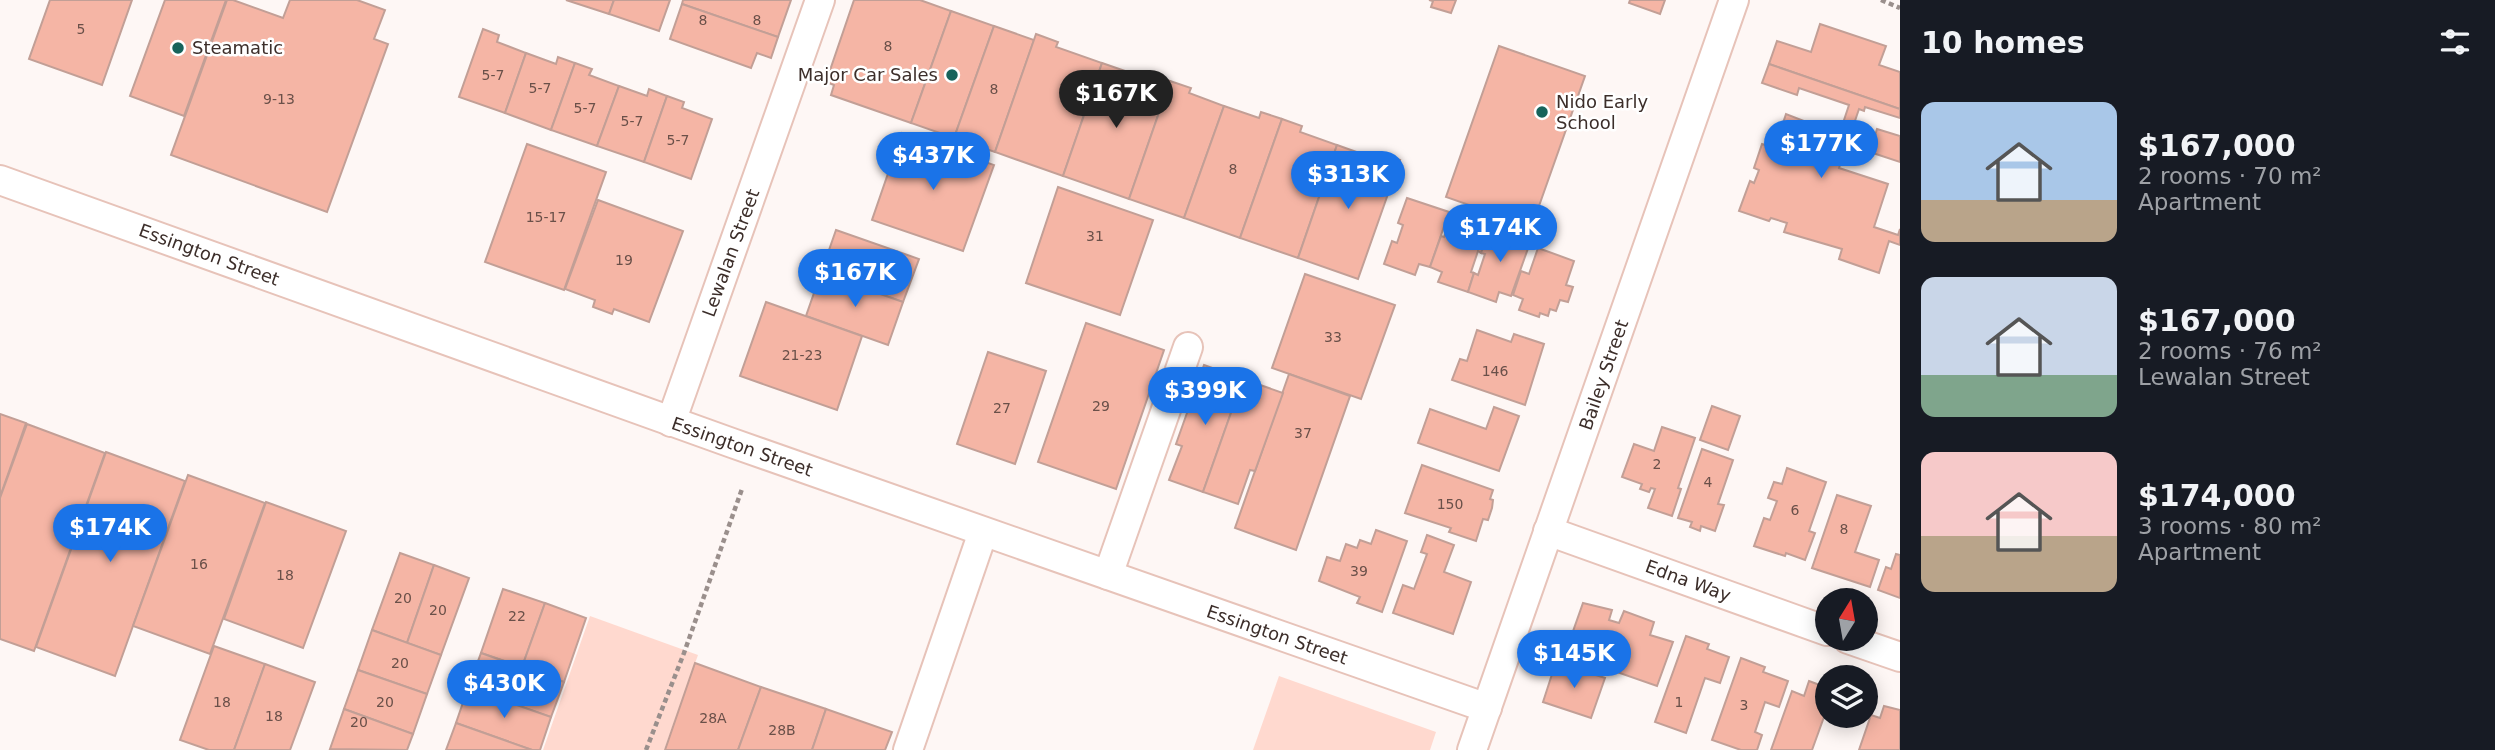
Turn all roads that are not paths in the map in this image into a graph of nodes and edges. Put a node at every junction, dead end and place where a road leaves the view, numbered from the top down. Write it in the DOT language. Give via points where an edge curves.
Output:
graph roads {
  1 [pos="820,0"];
  2 [pos="1734,0"];
  3 [pos="0,180"];
  4 [pos="1188,347"];
  5 [pos="671,422"];
  6 [pos="1548,531"];
  7 [pos="983,532"];
  8 [pos="1108,575"];
  9 [pos="1815,627"];
  10 [pos="1878,649"];
  11 [pos="1900,657"];
  12 [pos="1487,708"];
  13 [pos="908,750"];
  14 [pos="1472,750"];
  1 -- 5 [label="street, Lewalan Street"];
  2 -- 6 [label="street, Bailey Street"];
  3 -- 5 [label="street, Essington Street"];
  4 -- 8 [label="street"];
  5 -- 7 [label="street, Essington Street"];
  6 -- 9 [label="street, Edna Way"];
  6 -- 12 [label="street, Bailey Street"];
  7 -- 8 [label="street, Essington Street"];
  7 -- 13 [label="street"];
  8 -- 12 [label="street, Essington Street"];
  10 -- 11 [label="street"];
  12 -- 14 [label="street, Bailey Street"];
}
